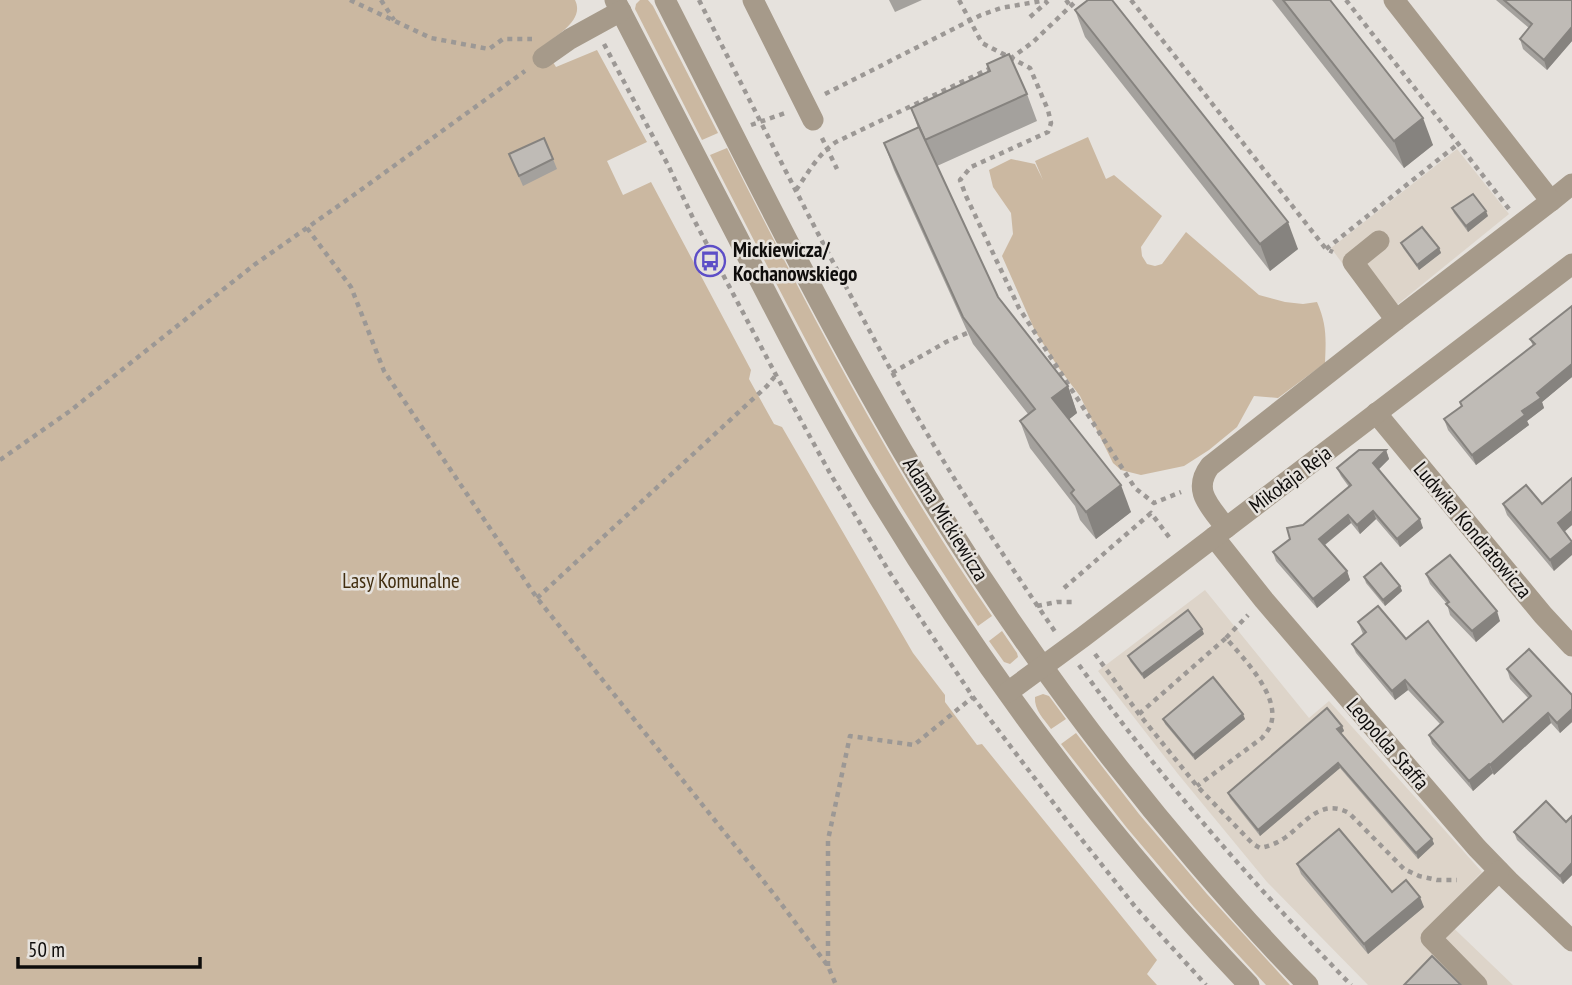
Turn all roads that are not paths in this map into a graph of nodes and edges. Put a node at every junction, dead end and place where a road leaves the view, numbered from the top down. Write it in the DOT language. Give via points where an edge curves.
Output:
graph roads {
  1 [pos="665,0"];
  2 [pos="753,0"];
  3 [pos="1394,0"];
  4 [pos="618,6"];
  5 [pos="543,58"];
  6 [pos="809,112"];
  7 [pos="1572,184"];
  8 [pos="1551,201"];
  9 [pos="1379,242"];
  10 [pos="1572,264"];
  11 [pos="1396,320"];
  12 [pos="1376,413"];
  13 [pos="1220,532"];
  14 [pos="1572,646"];
  15 [pos="1043,666"];
  16 [pos="1008,692"];
  17 [pos="1495,867"];
  18 [pos="1572,941"];
  19 [pos="1249,985"];
  20 [pos="1308,985"];
  21 [pos="1477,985"];
  1 -- 15 [label="street, Adama Mickiewicza" via="866,387 939,511"];
  2 -- 6 [label="street"];
  3 -- 8 [label="street"];
  4 -- 5 [label="street"];
  4 -- 16 [label="street" via="834,420 923,568"];
  7 -- 8 [label="street"];
  8 -- 11 [label="street"];
  9 -- 11 [label="street" via="1353,262"];
  10 -- 12 [label="street, Mikołaja Reja"];
  11 -- 13 [label="street, Leopolda Staffa" via="1210,466 1201,484"];
  12 -- 13 [label="street, Mikołaja Reja"];
  12 -- 14 [label="street, Ludwika Kondratowicza"];
  13 -- 15 [label="street, Mikołaja Reja"];
  13 -- 17 [label="street, Leopolda Staffa" via="1264,600"];
  15 -- 16 [label="street, Mikołaja Reja"];
  15 -- 20 [label="street, Adama Mickiewicza" via="1150,808"];
  16 -- 19 [label="street" via="1173,904"];
  17 -- 18 [label="street, Leopolda Staffa"];
  17 -- 21 [label="street" via="1430,938"];
}
